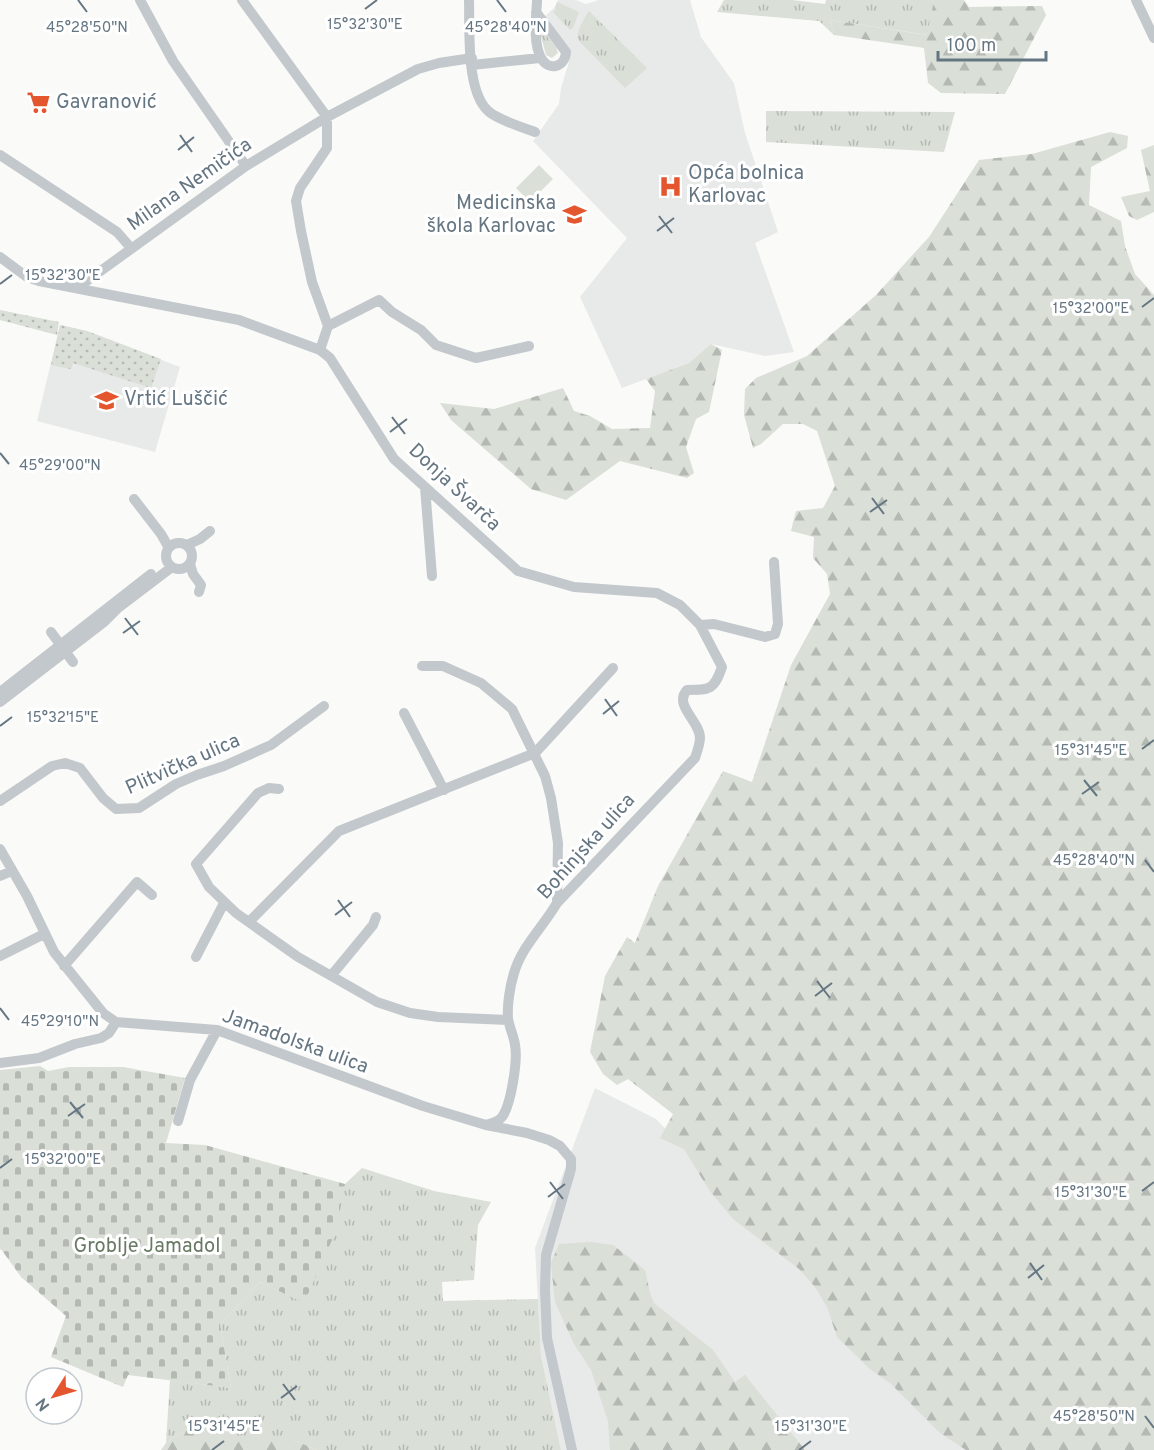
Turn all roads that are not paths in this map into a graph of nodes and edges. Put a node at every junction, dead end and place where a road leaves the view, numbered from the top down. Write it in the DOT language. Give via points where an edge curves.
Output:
graph roads {
  1 [pos="140,0"];
  2 [pos="243,0"];
  3 [pos="469,0"];
  4 [pos="537,0"];
  5 [pos="1136,0"];
  6 [pos="536,12"];
  7 [pos="1154,38"];
  8 [pos="540,58"];
  9 [pos="472,61"];
  10 [pos="327,117"];
  11 [pos="535,132"];
  12 [pos="0,155"];
  13 [pos="246,166"];
  14 [pos="131,248"];
  15 [pos="0,257"];
  16 [pos="77,288"];
  17 [pos="328,326"];
  18 [pos="529,346"];
  19 [pos="320,350"];
  20 [pos="425,487"];
  21 [pos="134,499"];
  22 [pos="210,531"];
  23 [pos="171,546"];
  24 [pos="189,548"];
  25 [pos="774,562"];
  26 [pos="170,564"];
  27 [pos="189,569"];
  28 [pos="432,576"];
  29 [pos="199,592"];
  30 [pos="700,626"];
  31 [pos="51,632"];
  32 [pos="63,648"];
  33 [pos="73,662"];
  34 [pos="422,666"];
  35 [pos="613,668"];
  36 [pos="0,692"];
  37 [pos="0,702"];
  38 [pos="324,706"];
  39 [pos="404,713"];
  40 [pos="535,753"];
  41 [pos="279,789"];
  42 [pos="444,790"];
  43 [pos="0,801"];
  44 [pos="0,849"];
  45 [pos="12,871"];
  46 [pos="0,876"];
  47 [pos="152,895"];
  48 [pos="224,903"];
  49 [pos="557,903"];
  50 [pos="376,917"];
  51 [pos="249,922"];
  52 [pos="44,934"];
  53 [pos="0,956"];
  54 [pos="196,957"];
  55 [pos="64,966"];
  56 [pos="331,976"];
  57 [pos="508,1020"];
  58 [pos="116,1022"];
  59 [pos="217,1030"];
  60 [pos="0,1063"];
  61 [pos="178,1121"];
  62 [pos="486,1125"];
  63 [pos="572,1450"];
  1 -- 13 [label="street" via="173,61"];
  2 -- 10 [label="street"];
  3 -- 9 [label="street"];
  4 -- 6 [label="street"];
  5 -- 7 [label="street"];
  6 -- 8 [label="street"];
  6 -- 8 [label="street" via="566,52 561,65 547,64"];
  8 -- 9 [label="street"];
  9 -- 10 [label="street" via="418,69"];
  9 -- 11 [label="street" via="475,90 481,104 492,114"];
  10 -- 13 [label="street, Milana Nemičića"];
  10 -- 17 [label="street" via="327,148 300,188 296,201 312,282"];
  12 -- 14 [label="street" via="117,232"];
  13 -- 14 [label="street, Milana Nemičića"];
  14 -- 16 [label="street, Milana Nemičića"];
  15 -- 16 [label="street" via="39,281"];
  16 -- 19 [label="street" via="238,320"];
  17 -- 18 [label="street" via="379,300 436,345 476,358"];
  17 -- 19 [label="street"];
  19 -- 20 [label="street, Donja Švarča" via="330,358 394,459"];
  20 -- 28 [label="street"];
  20 -- 30 [label="street, Donja Švarča" via="518,571 574,587 657,593 680,605"];
  21 -- 23 [label="street"];
  22 -- 24 [label="street"];
  23 -- 24 [label="street" via="181,542"];
  23 -- 26 [label="street" via="166,554"];
  24 -- 27 [label="street"];
  25 -- 30 [label="street" via="778,624 775,634 765,637 714,624"];
  26 -- 27 [label="street"];
  26 -- 32 [label="street"];
  27 -- 29 [label="street" via="201,585"];
  30 -- 49 [label="street, Bohinjska ulica" via="722,667 716,682 705,690 687,690 682,695 700,739 695,758"];
  31 -- 32 [label="street"];
  32 -- 33 [label="street"];
  32 -- 36 [label="street"];
  32 -- 37 [label="street"];
  34 -- 40 [label="street" via="443,666 481,683 512,709"];
  35 -- 40 [label="street"];
  38 -- 43 [label="street, Plitvička ulica" via="271,745 176,784 139,808 116,808 80,768 65,763 52,766"];
  39 -- 42 [label="street"];
  40 -- 42 [label="street"];
  40 -- 49 [label="street" via="545,776 555,821"];
  41 -- 48 [label="street" via="269,788 258,794 196,864"];
  42 -- 51 [label="street" via="339,831"];
  44 -- 45 [label="street"];
  45 -- 46 [label="street"];
  45 -- 52 [label="street"];
  47 -- 55 [label="street" via="137,882"];
  48 -- 51 [label="street"];
  48 -- 54 [label="street"];
  49 -- 57 [label="street, Bohinjska ulica" via="521,955 510,989"];
  50 -- 56 [label="street" via="374,925"];
  51 -- 56 [label="street"];
  52 -- 53 [label="street"];
  52 -- 55 [label="street"];
  55 -- 58 [label="street" via="103,1013"];
  56 -- 57 [label="street" via="377,1002 410,1013"];
  57 -- 62 [label="street, Bohinjska ulica" via="516,1046 512,1087 502,1117"];
  58 -- 59 [label="street, Jamadolska ulica"];
  58 -- 60 [label="street" via="101,1038 39,1058"];
  59 -- 61 [label="street" via="190,1080"];
  59 -- 62 [label="street, Jamadolska ulica" via="391,1095"];
  62 -- 63 [label="street, Jamadolska ulica" via="549,1140 561,1146 571,1159 565,1194 546,1255 545,1290 547,1338"];
}
